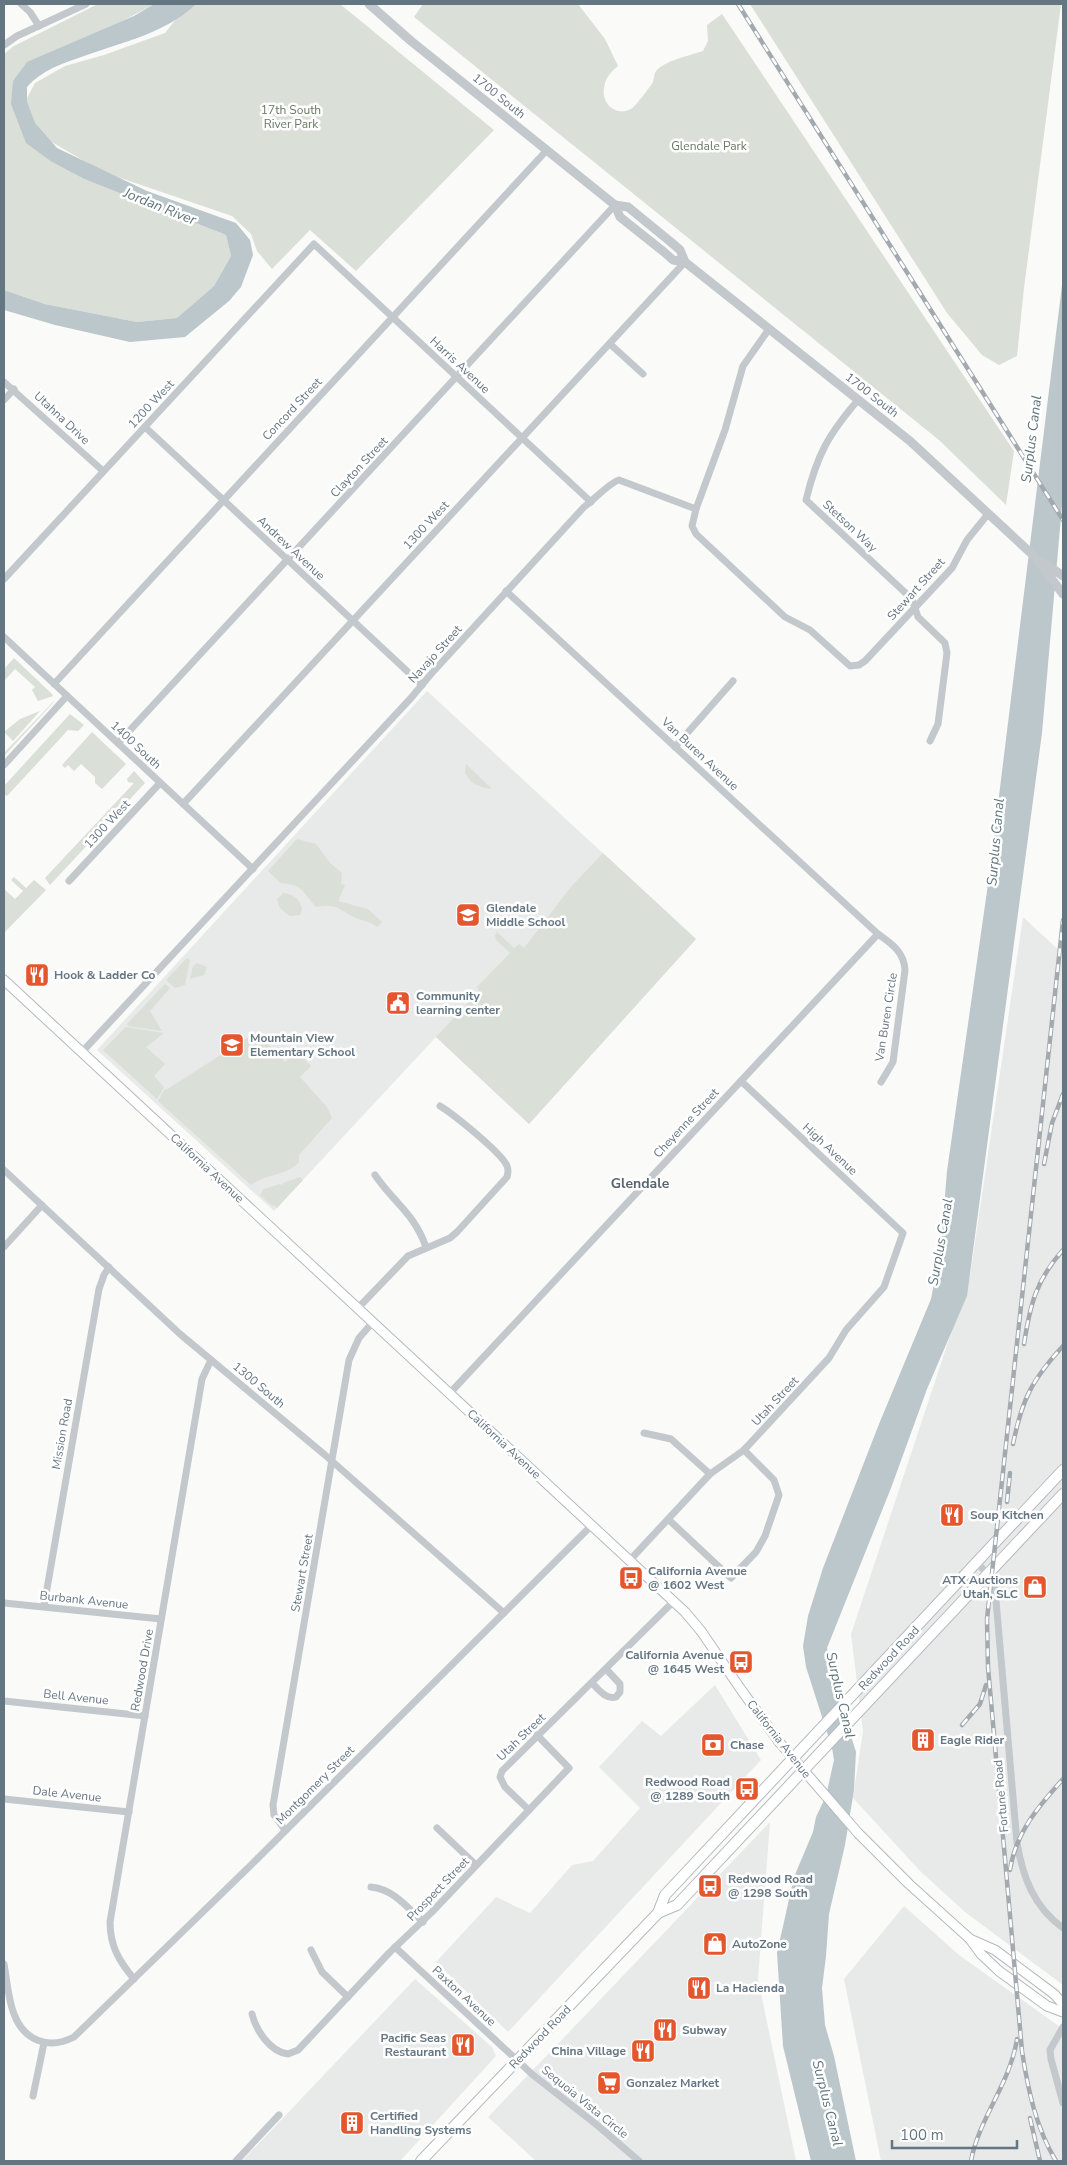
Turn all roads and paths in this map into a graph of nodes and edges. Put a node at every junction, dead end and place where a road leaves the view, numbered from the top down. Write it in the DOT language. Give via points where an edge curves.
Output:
graph roads {
  1 [pos="21,4"];
  2 [pos="86,4"];
  3 [pos="369,4"];
  4 [pos="39,26"];
  5 [pos="4,45"];
  6 [pos="548,150"];
  7 [pos="615,206"];
  8 [pos="314,244"];
  9 [pos="685,262"];
  10 [pos="393,318"];
  11 [pos="768,329"];
  12 [pos="610,344"];
  13 [pos="643,374"];
  14 [pos="458,378"];
  15 [pos="4,382"];
  16 [pos="14,389"];
  17 [pos="4,400"];
  18 [pos="858,400"];
  19 [pos="145,427"];
  20 [pos="522,438"];
  21 [pos="103,471"];
  22 [pos="224,500"];
  23 [pos="591,502"];
  24 [pos="696,509"];
  25 [pos="988,514"];
  26 [pos="1035,558"];
  27 [pos="288,561"];
  28 [pos="1063,576"];
  29 [pos="4,579"];
  30 [pos="506,591"];
  31 [pos="1063,594"];
  32 [pos="915,608"];
  33 [pos="353,621"];
  34 [pos="4,637"];
  35 [pos="733,681"];
  36 [pos="54,684"];
  37 [pos="422,685"];
  38 [pos="67,696"];
  39 [pos="930,742"];
  40 [pos="118,744"];
  41 [pos="675,747"];
  42 [pos="4,765"];
  43 [pos="160,783"];
  44 [pos="183,804"];
  45 [pos="253,868"];
  46 [pos="70,881"];
  47 [pos="878,934"];
  48 [pos="4,980"];
  49 [pos="82,1052"];
  50 [pos="740,1082"];
  51 [pos="881,1082"];
  52 [pos="440,1106"];
  53 [pos="4,1170"];
  54 [pos="375,1175"];
  55 [pos="42,1205"];
  56 [pos="903,1233"];
  57 [pos="4,1247"];
  58 [pos="426,1247"];
  59 [pos="109,1267"];
  60 [pos="358,1308"];
  61 [pos="373,1322"];
  62 [pos="211,1360"];
  63 [pos="450,1393"];
  64 [pos="644,1433"];
  65 [pos="744,1450"];
  66 [pos="332,1462"];
  67 [pos="1063,1470"];
  68 [pos="710,1474"];
  69 [pos="1063,1494"];
  70 [pos="669,1520"];
  71 [pos="592,1525"];
  72 [pos="630,1560"];
  73 [pos="977,1562"];
  74 [pos="988,1573"];
  75 [pos="674,1601"];
  76 [pos="4,1602"];
  77 [pos="44,1606"];
  78 [pos="504,1613"];
  79 [pos="161,1619"];
  80 [pos="606,1669"];
  81 [pos="592,1683"];
  82 [pos="4,1701"];
  83 [pos="145,1716"];
  84 [pos="537,1735"];
  85 [pos="793,1758"];
  86 [pos="803,1771"];
  87 [pos="4,1799"];
  88 [pos="529,1810"];
  89 [pos="129,1812"];
  90 [pos="437,1828"];
  91 [pos="285,1830"];
  92 [pos="476,1866"];
  93 [pos="371,1887"];
  94 [pos="658,1913"];
  95 [pos="423,1922"];
  96 [pos="1063,1928"];
  97 [pos="970,1939"];
  98 [pos="395,1947"];
  99 [pos="311,1950"];
  100 [pos="4,1964"];
  101 [pos="134,1979"];
  102 [pos="348,1996"];
  103 [pos="1063,2004"];
  104 [pos="1063,2012"];
  105 [pos="252,2014"];
  106 [pos="1063,2027"];
  107 [pos="44,2043"];
  108 [pos="517,2061"];
  109 [pos="32,2096"];
  110 [pos="1063,2103"];
  111 [pos="279,2116"];
  112 [pos="236,2161"];
  113 [pos="421,2161"];
  114 [pos="639,2161"];
  1 -- 4 [label="street"];
  2 -- 4 [label="street"];
  3 -- 6 [label="street, 1700 South"];
  4 -- 5 [label="street"];
  6 -- 7 [label="street, 1700 South"];
  6 -- 10 [label="street, Concord Street"];
  7 -- 9 [label="street, 1700 South" via="620,217 673,260"];
  7 -- 14 [label="street, Clayton Street"];
  8 -- 10 [label="street, Harris Avenue"];
  8 -- 19 [label="street, 1200 West"];
  9 -- 11 [label="street, 1700 South"];
  9 -- 12 [label="street, 1300 West"];
  10 -- 14 [label="street, Harris Avenue"];
  10 -- 22 [label="street, Concord Street"];
  11 -- 18 [label="street, 1700 South"];
  11 -- 24 [label="street" via="743,366 725,430"];
  12 -- 13 [label="street"];
  12 -- 20 [label="street, 1300 West"];
  14 -- 20 [label="street, Harris Avenue"];
  14 -- 27 [label="street, Clayton Street"];
  15 -- 16 [label="street, Utahna Drive"];
  16 -- 17 [label="street"];
  16 -- 21 [label="street, Utahna Drive"];
  18 -- 25 [label="street, 1700 South" via="910,441"];
  18 -- 32 [label="street, Stetson Way" via="824,446 806,500 912,599"];
  19 -- 21 [label="street, 1200 West"];
  19 -- 22 [label="street, Andrew Avenue"];
  20 -- 23 [label="street, Harris Avenue"];
  20 -- 33 [label="street, 1300 West"];
  21 -- 29 [label="street, 1200 West"];
  22 -- 27 [label="street, Andrew Avenue"];
  22 -- 36 [label="street, Concord Street"];
  23 -- 24 [label="street, Navajo Street" via="619,480"];
  23 -- 30 [label="street, Navajo Street"];
  24 -- 32 [label="street, Stewart Street" via="692,526 696,534 785,617 810,630 850,666 864,661"];
  25 -- 26 [label="street, 1700 South"];
  25 -- 32 [label="street, Stewart Street" via="967,540 952,568"];
  26 -- 28 [label="street, 1700 South"];
  26 -- 31 [label="street, 1700 South"];
  27 -- 33 [label="street, Andrew Avenue"];
  27 -- 40 [label="street, Clayton Street"];
  30 -- 37 [label="street, Navajo Street"];
  30 -- 41 [label="street, Van Buren Avenue"];
  32 -- 39 [label="street" via="918,617 947,648 938,724"];
  33 -- 37 [label="street, Andrew Avenue"];
  33 -- 44 [label="street, 1300 West"];
  34 -- 36 [label="street, 1400 South"];
  35 -- 41 [label="street"];
  36 -- 38 [label="street, 1400 South"];
  37 -- 45 [label="street, Navajo Street"];
  38 -- 40 [label="street, 1400 South"];
  38 -- 42 [label="street"];
  40 -- 43 [label="street, 1400 South"];
  41 -- 47 [label="street, Van Buren Avenue"];
  43 -- 44 [label="street, 1400 South"];
  43 -- 46 [label="street, 1300 West"];
  44 -- 45 [label="street, 1400 South"];
  45 -- 49 [label="street, Navajo Street"];
  47 -- 50 [label="street, Cheyenne Street"];
  47 -- 51 [label="street, Van Buren Circle" via="900,952 905,970 893,1062"];
  48 -- 49 [label="main road, California Avenue"];
  49 -- 60 [label="main road, California Avenue"];
  50 -- 56 [label="street, High Avenue"];
  50 -- 63 [label="street, Cheyenne Street"];
  52 -- 58 [label="street" via="457,1117 503,1160 508,1171 503,1182 457,1232"];
  53 -- 55 [label="street, 1300 South"];
  54 -- 58 [label="street" via="386,1192 412,1218"];
  55 -- 57 [label="street"];
  55 -- 59 [label="street, 1300 South"];
  56 -- 65 [label="street, Utah Street" via="884,1287 846,1330 829,1358"];
  58 -- 60 [label="street" via="401,1263"];
  59 -- 62 [label="street, 1300 South"];
  59 -- 77 [label="street, Mission Road" via="98,1289"];
  60 -- 61 [label="main road, California Avenue"];
  61 -- 63 [label="main road, California Avenue"];
  61 -- 66 [label="street, Stewart Street" via="359,1338 350,1356"];
  62 -- 66 [label="street, 1300 South"];
  62 -- 79 [label="street, Redwood Drive" via="202,1379"];
  63 -- 71 [label="main road, California Avenue"];
  64 -- 68 [label="street" via="670,1439"];
  65 -- 68 [label="street, Utah Street"];
  65 -- 70 [label="street" via="774,1480 779,1495 756,1552 731,1578"];
  66 -- 78 [label="street, 1300 South"];
  66 -- 91 [label="street, Stewart Street" via="273,1805 274,1815"];
  67 -- 73 [label="main road, Redwood Road"];
  68 -- 70 [label="street, Utah Street"];
  69 -- 74 [label="main road, Redwood Road"];
  70 -- 72 [label="street, Utah Street"];
  71 -- 72 [label="main road, California Avenue"];
  71 -- 78 [label="street, Montgomery Street"];
  72 -- 75 [label="main road, California Avenue"];
  73 -- 74 [label="street, Fortune Road"];
  73 -- 85 [label="main road, Redwood Road"];
  74 -- 86 [label="main road, Redwood Road"];
  74 -- 96 [label="street, Fortune Road" via="995,1589 1020,1863 1024,1879 1036,1900 1046,1914"];
  75 -- 80 [label="street, Utah Street"];
  75 -- 85 [label="main road, California Avenue" via="701,1631"];
  76 -- 77 [label="street, Burbank Avenue"];
  77 -- 79 [label="street, Burbank Avenue"];
  78 -- 91 [label="street, Montgomery Street"];
  79 -- 83 [label="street, Redwood Drive"];
  80 -- 81 [label="street, Utah Street"];
  80 -- 81 [label="street" via="620,1684 616,1697 606,1696"];
  81 -- 84 [label="street, Utah Street"];
  82 -- 83 [label="street, Bell Avenue"];
  83 -- 89 [label="street, Redwood Drive"];
  84 -- 88 [label="street, Utah Street" via="504,1768 500,1777 505,1787"];
  84 -- 88 [label="street, Prospect Street" via="569,1768"];
  85 -- 86 [label="main road, California Avenue"];
  85 -- 94 [label="main road, Redwood Road" via="665,1895"];
  86 -- 94 [label="main road, Redwood Road" via="677,1905"];
  86 -- 97 [label="main road, California Avenue" via="871,1846"];
  87 -- 89 [label="street, Dale Avenue"];
  88 -- 92 [label="street, Prospect Street"];
  89 -- 101 [label="street, Redwood Drive" via="110,1934 118,1958"];
  90 -- 92 [label="street"];
  91 -- 101 [label="street, Montgomery Street"];
  92 -- 95 [label="street, Prospect Street"];
  93 -- 95 [label="street" via="393,1894"];
  94 -- 108 [label="main road, Redwood Road"];
  95 -- 98 [label="street, Prospect Street"];
  97 -- 103 [label="main road, California Avenue" via="995,1950"];
  97 -- 104 [label="main road, California Avenue" via="999,1971 1047,2006"];
  98 -- 102 [label="street, Prospect Street"];
  98 -- 108 [label="street, Paxton Avenue"];
  99 -- 102 [label="street" via="322,1972"];
  100 -- 107 [label="street" via="13,2012 18,2022 33,2038"];
  101 -- 107 [label="street, Montgomery Street" via="74,2037 64,2042"];
  102 -- 105 [label="street, Prospect Street" via="298,2050 288,2054 278,2051 262,2036"];
  106 -- 110 [label="street" via="1051,2046 1050,2054"];
  107 -- 109 [label="street"];
  108 -- 113 [label="main road, Redwood Road"];
  108 -- 114 [label="street, Sequoia Vista Circle"];
  111 -- 112 [label="street"];
}
